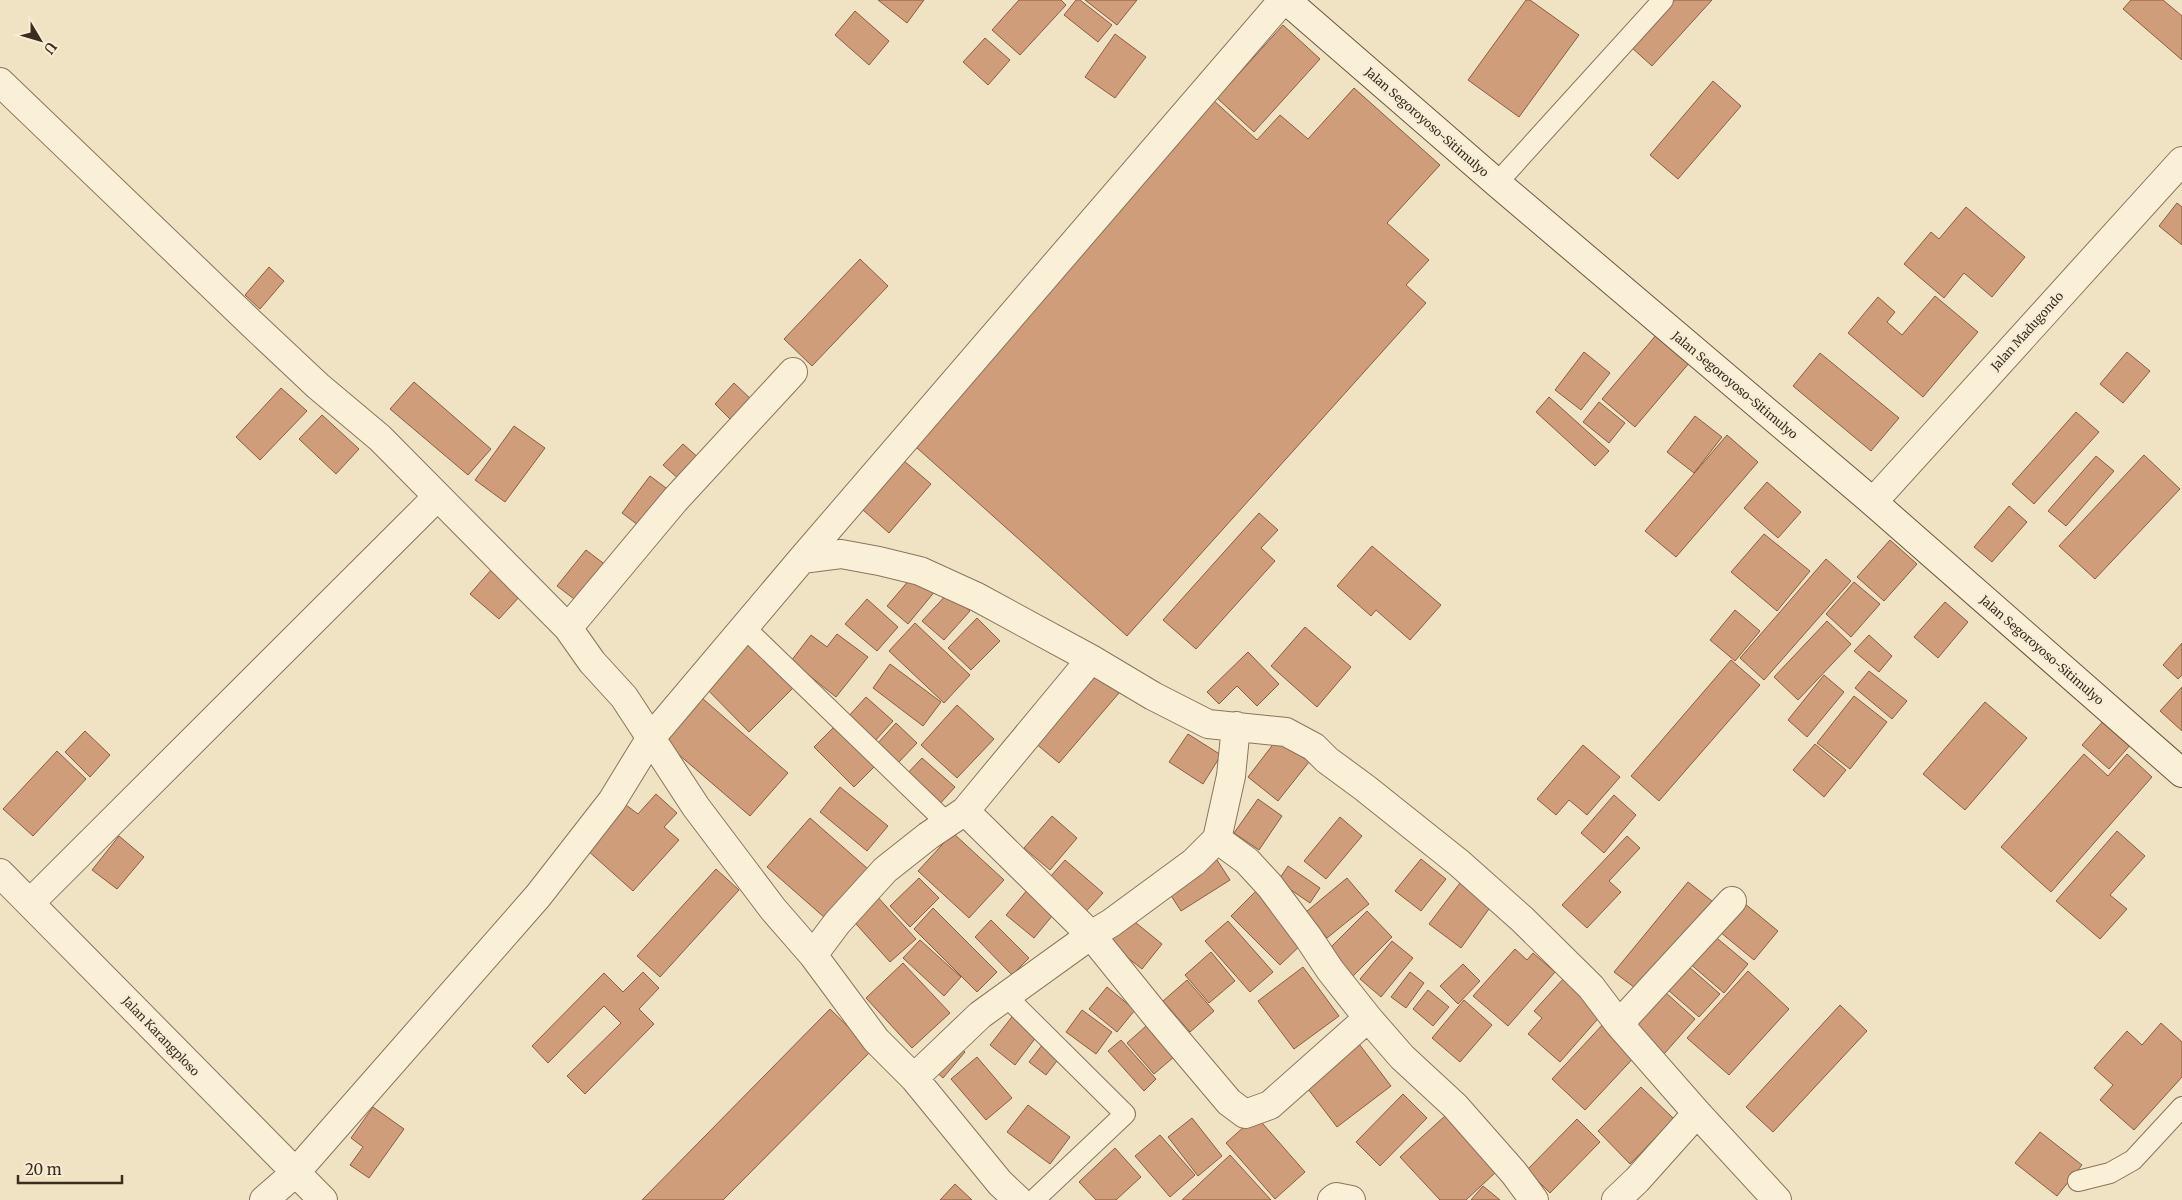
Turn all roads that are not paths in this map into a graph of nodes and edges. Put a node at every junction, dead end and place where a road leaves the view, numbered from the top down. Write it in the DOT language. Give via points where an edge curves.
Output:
graph roads {
  1 [pos="1285,0"];
  2 [pos="1663,0"];
  3 [pos="0,82"];
  4 [pos="2182,161"];
  5 [pos="1497,183"];
  6 [pos="793,372"];
  7 [pos="437,496"];
  8 [pos="1873,502"];
  9 [pos="802,559"];
  10 [pos="744,627"];
  11 [pos="568,628"];
  12 [pos="1091,659"];
  13 [pos="1236,726"];
  14 [pos="650,739"];
  15 [pos="2182,773"];
  16 [pos="956,817"];
  17 [pos="1217,839"];
  18 [pos="0,873"];
  19 [pos="1732,901"];
  20 [pos="30,903"];
  21 [pos="1091,935"];
  22 [pos="813,955"];
  23 [pos="1006,996"];
  24 [pos="1368,1018"];
  25 [pos="1619,1024"];
  26 [pos="914,1078"];
  27 [pos="2182,1107"];
  28 [pos="1697,1113"];
  29 [pos="295,1173"];
  30 [pos="2078,1181"];
  31 [pos="264,1200"];
  32 [pos="323,1200"];
  33 [pos="1018,1200"];
  34 [pos="1034,1200"];
  35 [pos="1332,1200"];
  36 [pos="1350,1200"];
  37 [pos="1534,1200"];
  38 [pos="1616,1200"];
  39 [pos="1777,1200"];
  1 -- 5 [label="street, Jalan Segoroyoso-Sitimulyo"];
  1 -- 9 [label="street"];
  2 -- 5 [label="lane"];
  3 -- 7 [label="street" via="251,324 380,438"];
  4 -- 8 [label="street, Jalan Madugondo"];
  5 -- 8 [label="street, Jalan Segoroyoso-Sitimulyo"];
  6 -- 11 [label="street" via="676,500"];
  7 -- 11 [label="street"];
  7 -- 20 [label="street"];
  8 -- 15 [label="street, Jalan Segoroyoso-Sitimulyo"];
  9 -- 10 [label="street"];
  9 -- 12 [label="street" via="840,554 920,572 977,598"];
  10 -- 14 [label="street"];
  10 -- 16 [label="lane"];
  11 -- 14 [label="street" via="592,662 624,697"];
  12 -- 13 [label="street" via="1208,724"];
  12 -- 16 [label="street"];
  13 -- 17 [label="street" via="1231,776"];
  13 -- 25 [label="street" via="1286,732 1314,747 1459,863 1522,919 1591,987"];
  14 -- 22 [label="street" via="773,909"];
  14 -- 29 [label="street" via="612,801 538,896"];
  16 -- 21 [label="street"];
  16 -- 22 [label="street" via="885,870 836,923"];
  17 -- 21 [label="street" via="1194,862"];
  17 -- 24 [label="street" via="1247,861 1270,886"];
  18 -- 20 [label="street, Jalan Karangploso"];
  19 -- 25 [label="street"];
  20 -- 29 [label="street, Jalan Karangploso"];
  21 -- 23 [label="street"];
  21 -- 24 [label="street" via="1229,1102 1245,1114 1270,1105"];
  22 -- 26 [label="street" via="876,1040"];
  23 -- 26 [label="street" via="980,1015"];
  23 -- 34 [label="lane" via="1124,1114"];
  24 -- 37 [label="street" via="1402,1057 1455,1106"];
  25 -- 28 [label="street"];
  26 -- 33 [label="street" via="1000,1183"];
  27 -- 30 [label="lane" via="2133,1160 2110,1173"];
  28 -- 38 [label="street"];
  28 -- 39 [label="street"];
  29 -- 31 [label="street"];
  29 -- 32 [label="street, Jalan Karangploso"];
  35 -- 36 [label="street" via="1336,1196"];
}
